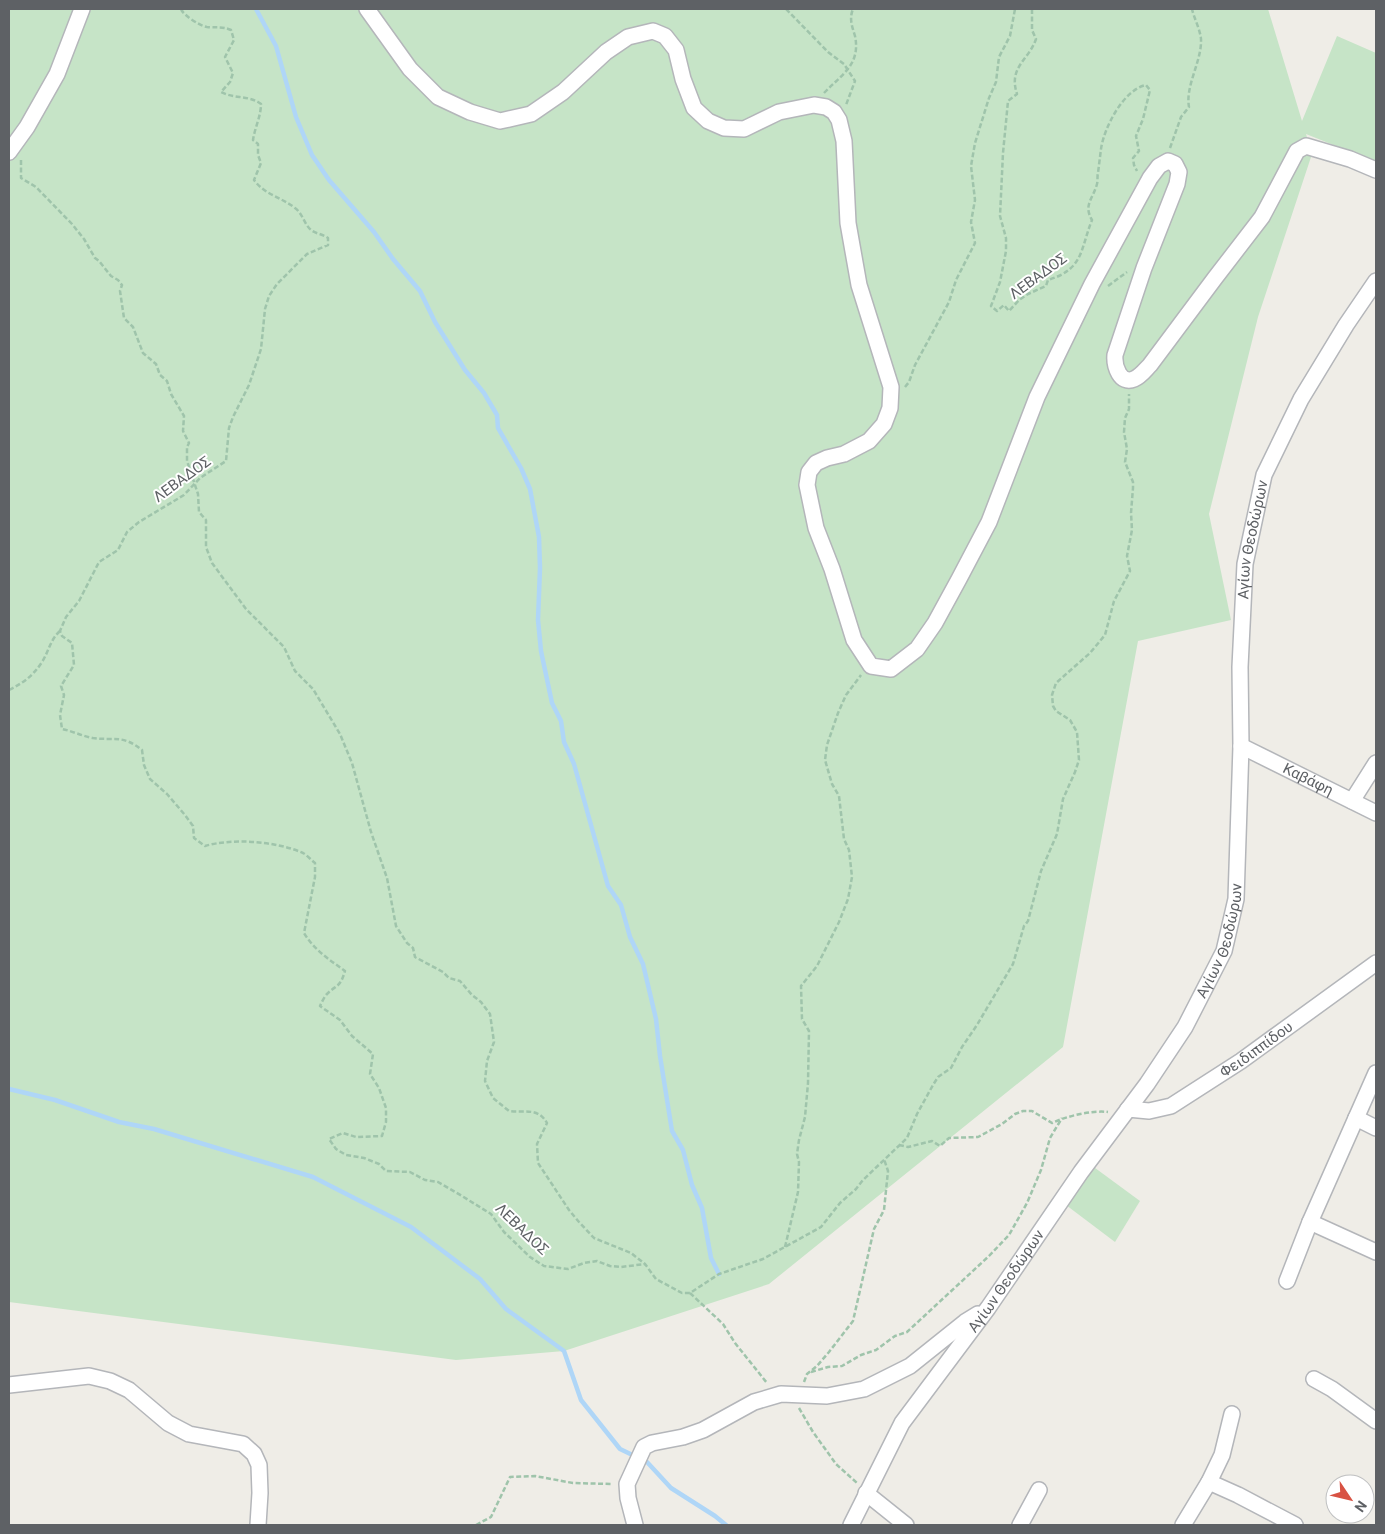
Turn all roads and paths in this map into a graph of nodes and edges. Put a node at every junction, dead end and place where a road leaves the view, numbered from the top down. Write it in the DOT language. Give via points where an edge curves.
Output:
graph roads {
  1 [pos="82,9"];
  2 [pos="180,9"];
  3 [pos="367,9"];
  4 [pos="786,9"];
  5 [pos="853,9"];
  6 [pos="1015,9"];
  7 [pos="1032,9"];
  8 [pos="1192,9"];
  9 [pos="848,71"];
  10 [pos="810,106"];
  11 [pos="840,126"];
  12 [pos="13,146"];
  13 [pos="1164,164"];
  14 [pos="1376,170"];
  15 [pos="1150,178"];
  16 [pos="1144,268"];
  17 [pos="1376,281"];
  18 [pos="1086,295"];
  19 [pos="1124,378"];
  20 [pos="891,401"];
  21 [pos="194,484"];
  22 [pos="60,631"];
  23 [pos="871,666"];
  24 [pos="9,690"];
  25 [pos="1241,746"];
  26 [pos="1376,763"];
  27 [pos="1352,801"];
  28 [pos="1376,814"];
  29 [pos="1376,963"];
  30 [pos="1376,1073"];
  31 [pos="1126,1112"];
  32 [pos="1062,1118"];
  33 [pos="1356,1118"];
  34 [pos="1376,1128"];
  35 [pos="899,1145"];
  36 [pos="884,1159"];
  37 [pos="1310,1222"];
  38 [pos="785,1247"];
  39 [pos="1376,1252"];
  40 [pos="645,1264"];
  41 [pos="1287,1281"];
  42 [pos="690,1293"];
  43 [pos="988,1308"];
  44 [pos="807,1374"];
  45 [pos="1314,1380"];
  46 [pos="9,1385"];
  47 [pos="798,1395"];
  48 [pos="776,1396"];
  49 [pos="1232,1414"];
  50 [pos="1376,1421"];
  51 [pos="1209,1482"];
  52 [pos="627,1484"];
  53 [pos="1039,1490"];
  54 [pos="866,1492"];
  55 [pos="258,1525"];
  56 [pos="476,1525"];
  57 [pos="635,1525"];
  58 [pos="851,1525"];
  59 [pos="906,1525"];
  60 [pos="1020,1525"];
  61 [pos="1183,1525"];
  62 [pos="1295,1525"];
  1 -- 12 [label="street" via="56,74"];
  2 -- 21 [label="path, ΛΕΒΑΔΟΣ" via="204,26 221,26 230,30 234,40 225,56 233,73 221,92 254,99 261,104 253,140 258,144 261,163 254,180 259,188 298,210 313,232 328,238 328,245 307,254 276,284 269,296 262,349 229,428 226,461"];
  3 -- 10 [label="street" via="410,69 438,97 500,121 531,114 563,92 628,36 653,31 665,36 676,50 694,108 708,121 724,128 744,129 779,112"];
  4 -- 9 [label="path"];
  5 -- 9 [label="path" via="851,22 856,40 855,54"];
  6 -- 20 [label="path" via="971,166 975,200 971,222 975,243 909,382"];
  7 -- 15 [label="path, ΛΕΒΑΔΟΣ" via="1032,30 1036,39 1014,77 1017,94 1008,101 1000,216 1006,251 991,306 997,311 1004,305 1009,311 1019,300 1046,286 1048,280 1068,272 1076,263 1092,220 1088,206 1098,182 1105,133 1131,92 1146,85 1150,90 1136,136 1139,151 1133,158 1143,179"];
  8 -- 13 [label="path" via="1201,38 1187,98 1189,107 1181,117"];
  9 -- 10 [label="path"];
  9 -- 11 [label="path" via="855,81"];
  10 -- 11 [label="street" via="826,107 834,112"];
  11 -- 20 [label="street" via="844,141 848,223 859,285 891,388"];
  12 -- 21 [label="path" via="21,164 21,178 36,187 72,224 95,258 122,285 124,318 133,328 142,353 156,364 160,375 167,380 184,416 183,431 190,443 187,461"];
  13 -- 15 [label="street"];
  13 -- 16 [label="street" via="1175,164 1179,172 1178,184"];
  14 -- 19 [label="street" via="1306,146 1297,151 1262,217 1154,360 1140,376 1132,380"];
  15 -- 18 [label="street"];
  16 -- 18 [label="path" via="1127,272 1104,290"];
  16 -- 19 [label="street" via="1115,355 1117,372"];
  17 -- 25 [label="street, Αγίων Θεοδώρων" via="1300,399 1264,475 1245,564 1240,667"];
  18 -- 23 [label="street" via="1037,397 989,522 935,623 917,649 891,669"];
  19 -- 35 [label="path" via="1130,399 1125,418 1128,449 1125,462 1133,482 1132,530 1127,556 1130,571 1117,593 1104,635 1090,653 1056,683 1052,695 1056,711 1070,720 1077,732 1078,766 1063,799 1057,834 1041,871 1013,964 951,1068 933,1084 907,1138"];
  20 -- 23 [label="street" via="884,424 870,441 816,463 809,472 807,485 816,528 854,640"];
  21 -- 22 [label="path, ΛΕΒΑΔΟΣ" via="184,495 139,522 128,532 118,550 99,562"];
  21 -- 40 [label="path" via="199,512 206,520 206,547 212,563 246,609 284,647 295,671 312,690 346,747 387,878 396,926 413,948 415,957 460,981 490,1014 494,1042 487,1061 485,1081 493,1098 508,1111 536,1111 544,1117 547,1123 538,1144 538,1163 569,1210 594,1238 631,1253"];
  22 -- 24 [label="path" via="27,680"];
  22 -- 40 [label="path, ΛΕΒΑΔΟΣ" via="72,642 74,665 62,686 62,729 91,738 122,738 142,750 150,779 178,806 193,826 194,838 206,846 219,842 266,843 304,853 315,863 304,933 320,953 345,971 338,987 320,1006 340,1020 352,1036 373,1054 370,1074 386,1108 382,1136 356,1137 343,1133 329,1139 336,1149 379,1164 386,1171 410,1172 438,1182 491,1214 504,1232 544,1266 568,1269 597,1260 620,1268"];
  23 -- 38 [label="path" via="846,695 827,745 825,760 839,796 852,877 839,922 817,966 801,986 802,1019 809,1030 808,1083 799,1140 798,1192"];
  25 -- 27 [label="street, Καβάφη"];
  25 -- 31 [label="street, Αγίων Θεοδώρων" via="1236,899 1224,952 1185,1026"];
  26 -- 27 [label="street"];
  27 -- 28 [label="street, Καβάφη"];
  29 -- 31 [label="street, Φειδιππίδου" via="1241,1061 1171,1106 1149,1112"];
  30 -- 33 [label="street"];
  31 -- 32 [label="path" via="1102,1111"];
  31 -- 43 [label="street, Αγίων Θεοδώρων"];
  32 -- 35 [label="path" via="1052,1122 1032,1111 1023,1110 978,1137 950,1138 940,1146 932,1141 908,1147"];
  32 -- 44 [label="path" via="1050,1138 1027,1203 1009,1235 989,1256 908,1332 894,1336 876,1350 842,1366"];
  33 -- 34 [label="street"];
  33 -- 37 [label="street"];
  35 -- 36 [label="path"];
  36 -- 38 [label="path" via="821,1227"];
  36 -- 44 [label="path" via="888,1171 884,1210 874,1229 853,1321"];
  37 -- 39 [label="street"];
  37 -- 41 [label="street"];
  38 -- 42 [label="path" via="755,1263 719,1274"];
  40 -- 42 [label="path" via="656,1278 682,1293"];
  42 -- 48 [label="path" via="723,1324"];
  43 -- 47 [label="street" via="910,1366 864,1388 827,1396"];
  43 -- 54 [label="street, Αγίων Θεοδώρων" via="902,1423"];
  44 -- 47 [label="path"];
  45 -- 50 [label="street"];
  46 -- 55 [label="street" via="89,1376 110,1381 129,1390 168,1423 189,1434 243,1444 254,1454 259,1465"];
  47 -- 48 [label="street"];
  47 -- 54 [label="path" via="799,1409 813,1432 836,1464"];
  48 -- 52 [label="street" via="754,1402 703,1430 644,1447"];
  49 -- 51 [label="street" via="1222,1455"];
  51 -- 61 [label="street"];
  51 -- 62 [label="street"];
  52 -- 56 [label="path" via="510,1477 491,1517"];
  52 -- 57 [label="street"];
  53 -- 60 [label="street"];
  54 -- 58 [label="street, Αγίων Θεοδώρων"];
  54 -- 59 [label="street"];
}
